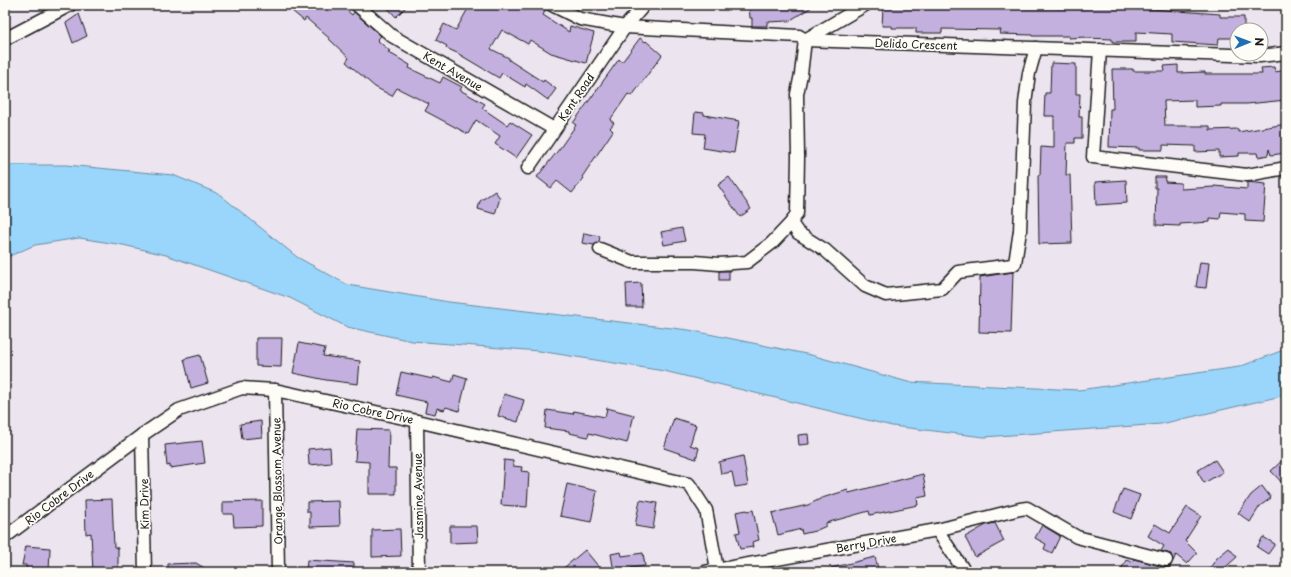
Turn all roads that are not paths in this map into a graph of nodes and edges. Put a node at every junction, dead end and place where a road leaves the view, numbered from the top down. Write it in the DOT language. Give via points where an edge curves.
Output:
graph roads {
  1 [pos="70,5"];
  2 [pos="357,5"];
  3 [pos="552,5"];
  4 [pos="644,5"];
  5 [pos="865,5"];
  6 [pos="625,27"];
  7 [pos="5,39"];
  8 [pos="805,40"];
  9 [pos="1036,48"];
  10 [pos="1100,50"];
  11 [pos="1286,53"];
  12 [pos="554,129"];
  13 [pos="528,168"];
  14 [pos="1286,168"];
  15 [pos="791,223"];
  16 [pos="600,250"];
  17 [pos="275,390"];
  18 [pos="417,421"];
  19 [pos="142,435"];
  20 [pos="937,530"];
  21 [pos="5,537"];
  22 [pos="1166,560"];
  23 [pos="717,569"];
  24 [pos="145,572"];
  25 [pos="278,572"];
  26 [pos="420,572"];
  27 [pos="705,572"];
  28 [pos="965,572"];
  1 -- 7 [label="street"];
  2 -- 12 [label="street, Kent Avenue" via="392,36"];
  3 -- 6 [label="street, Delido Crescent" via="580,19"];
  4 -- 6 [label="street, Kent Road"];
  5 -- 8 [label="street"];
  6 -- 8 [label="street, Delido Crescent" via="799,36"];
  6 -- 12 [label="street, Kent Road"];
  8 -- 9 [label="street, Delido Crescent"];
  8 -- 15 [label="street" via="797,94 797,213"];
  9 -- 10 [label="street, Delido Crescent"];
  9 -- 15 [label="street" via="1028,73 1020,231 1016,260 1012,265 958,272 942,289 886,295 865,286 825,250 798,233"];
  10 -- 11 [label="street, Delido Crescent" via="1260,56"];
  10 -- 14 [label="street" via="1093,157 1247,175"];
  12 -- 13 [label="street, Kent Road"];
  15 -- 16 [label="street" via="772,243 747,262 632,262"];
  17 -- 18 [label="street, Rio Cobre Drive"];
  17 -- 19 [label="street, Rio Cobre Drive" via="242,388 179,410"];
  17 -- 25 [label="street, Orange Blossom Avenue"];
  18 -- 23 [label="street, Rio Cobre Drive" via="688,484 706,510"];
  18 -- 26 [label="street, Jasmine Avenue"];
  19 -- 21 [label="street, Rio Cobre Drive"];
  19 -- 24 [label="street, Kim Drive"];
  20 -- 22 [label="street, Berry Drive" via="1027,508 1077,537"];
  20 -- 23 [label="street, Berry Drive"];
  20 -- 28 [label="street"];
  23 -- 27 [label="street, Berry Drive"];
}
